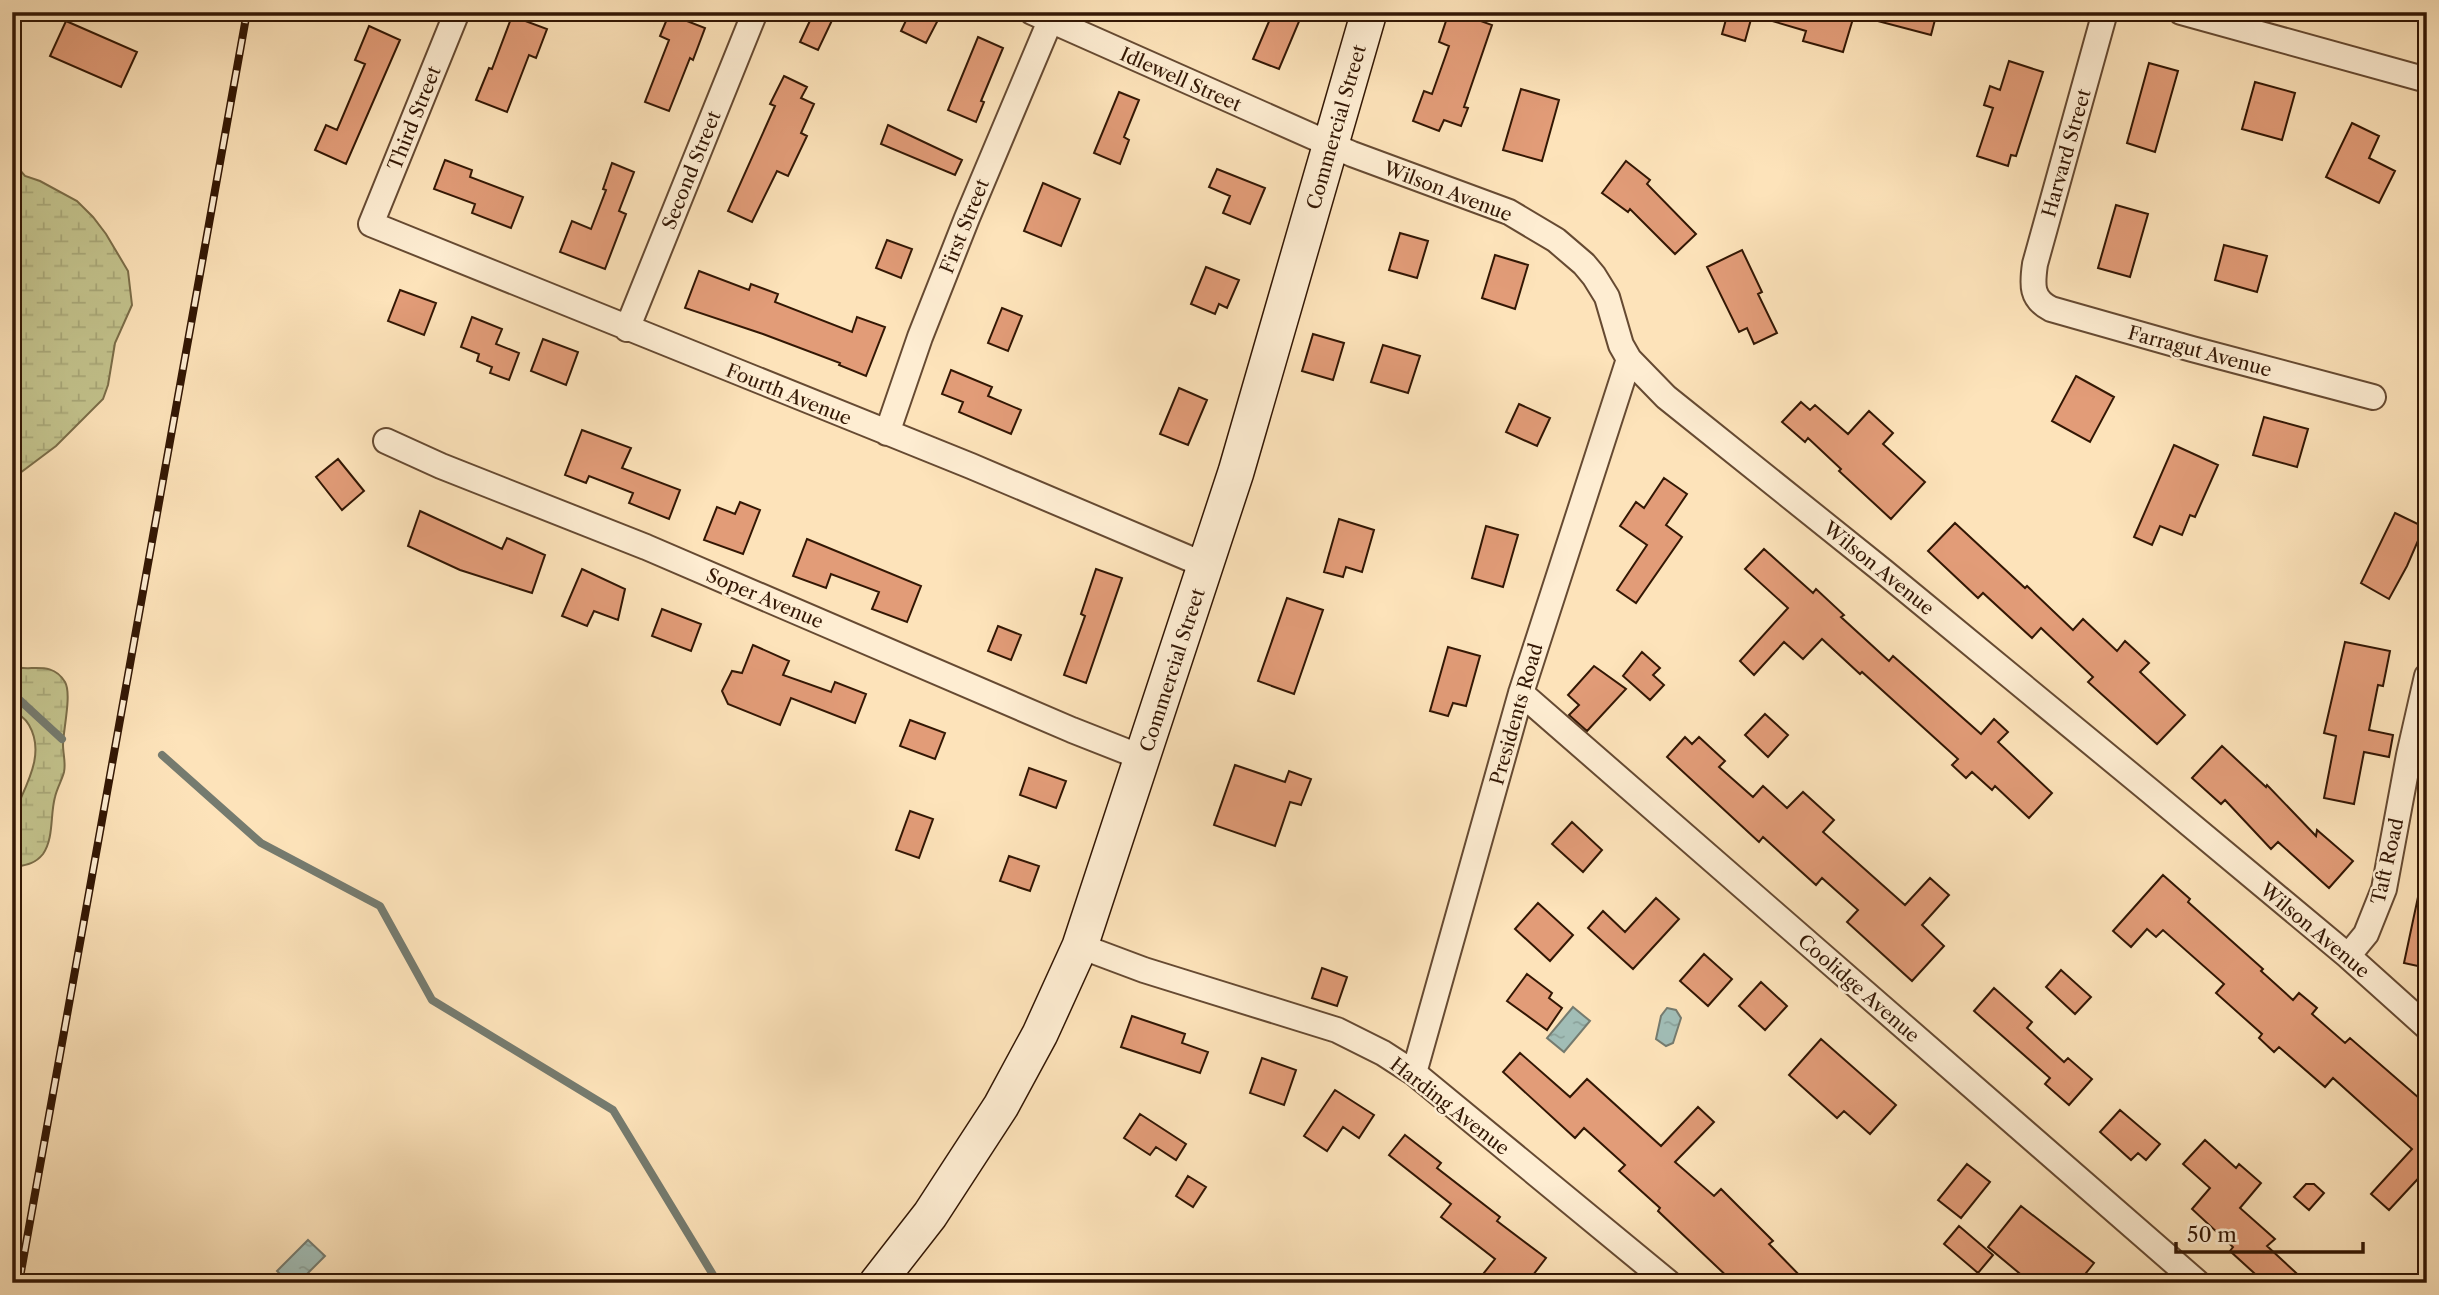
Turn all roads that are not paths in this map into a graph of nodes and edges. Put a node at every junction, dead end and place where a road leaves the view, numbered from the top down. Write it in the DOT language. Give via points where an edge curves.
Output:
graph roads {
  1 [pos="457,12"];
  2 [pos="755,12"];
  3 [pos="1369,12"];
  4 [pos="2105,12"];
  5 [pos="2181,12"];
  6 [pos="1041,17"];
  7 [pos="2427,80"];
  8 [pos="1331,145"];
  9 [pos="371,224"];
  10 [pos="2034,294"];
  11 [pos="628,329"];
  12 [pos="1629,359"];
  13 [pos="2372,397"];
  14 [pos="887,433"];
  15 [pos="386,441"];
  16 [pos="1207,566"];
  17 [pos="2427,676"];
  18 [pos="1521,693"];
  19 [pos="1143,758"];
  20 [pos="1080,946"];
  21 [pos="2348,956"];
  22 [pos="2427,1027"];
  23 [pos="1414,1073"];
  24 [pos="877,1283"];
  25 [pos="1669,1283"];
  26 [pos="2198,1283"];
  1 -- 9 [label="street, Third Street"];
  2 -- 11 [label="street, Second Street"];
  3 -- 8 [label="main road, Commercial Street"];
  4 -- 10 [label="street, Harvard Street" via="2035,264"];
  5 -- 7 [label="street"];
  6 -- 8 [label="street, Idlewell Street"];
  6 -- 14 [label="street, First Street"];
  8 -- 12 [label="street, Wilson Avenue" via="1509,212 1556,240 1584,264 1607,297"];
  8 -- 16 [label="main road, Commercial Street"];
  9 -- 11 [label="street, Fourth Avenue"];
  10 -- 13 [label="street, Farragut Avenue" via="2051,309"];
  11 -- 14 [label="street, Fourth Avenue"];
  12 -- 18 [label="street, Presidents Road"];
  12 -- 21 [label="street, Wilson Avenue" via="1666,397"];
  14 -- 16 [label="street, Fourth Avenue"];
  15 -- 19 [label="street, Soper Avenue"];
  16 -- 19 [label="main road, Commercial Street"];
  17 -- 21 [label="street, Taft Road" via="2384,889 2365,934"];
  18 -- 23 [label="street, Presidents Road"];
  18 -- 26 [label="street, Coolidge Avenue"];
  19 -- 20 [label="main road, Commercial Street"];
  20 -- 23 [label="street, Harding Avenue" via="1337,1030"];
  20 -- 24 [label="main road, Commercial Street" via="1001,1107 930,1214"];
  21 -- 22 [label="street, Wilson Avenue"];
  23 -- 25 [label="street, Harding Avenue"];
}
